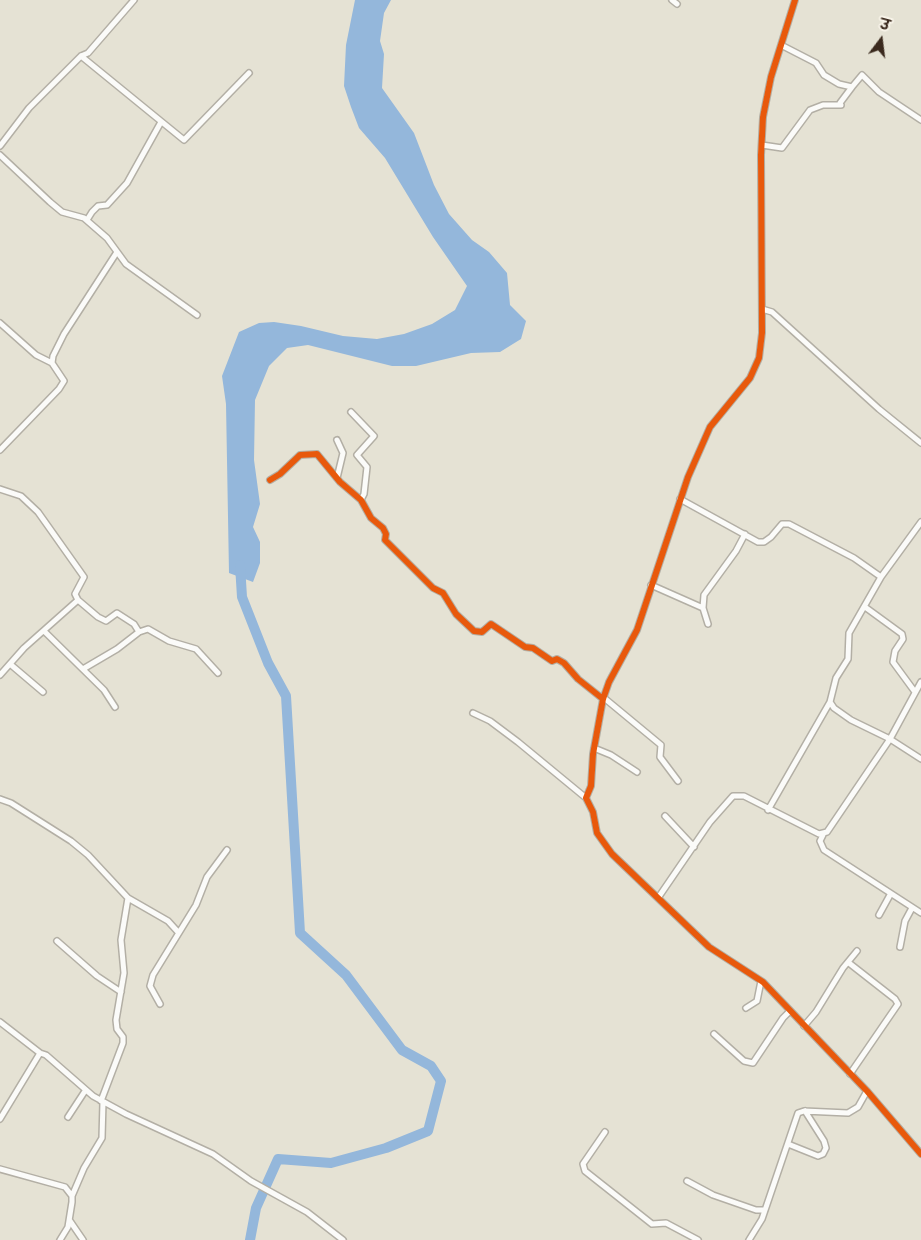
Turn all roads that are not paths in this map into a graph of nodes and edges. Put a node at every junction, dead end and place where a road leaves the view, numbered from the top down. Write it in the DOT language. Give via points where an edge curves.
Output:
graph roads {
  1 [pos="134,0"];
  2 [pos="672,0"];
  3 [pos="795,0"];
  4 [pos="677,4"];
  5 [pos="784,46"];
  6 [pos="81,56"];
  7 [pos="249,73"];
  8 [pos="852,87"];
  9 [pos="921,120"];
  10 [pos="161,122"];
  11 [pos="765,145"];
  12 [pos="0,146"];
  13 [pos="0,155"];
  14 [pos="87,220"];
  15 [pos="117,252"];
  16 [pos="765,310"];
  17 [pos="197,315"];
  18 [pos="0,323"];
  19 [pos="52,363"];
  20 [pos="351,412"];
  21 [pos="337,440"];
  22 [pos="921,444"];
  23 [pos="0,450"];
  24 [pos="337,478"];
  25 [pos="270,480"];
  26 [pos="0,489"];
  27 [pos="361,500"];
  28 [pos="682,501"];
  29 [pos="921,522"];
  30 [pos="745,534"];
  31 [pos="881,576"];
  32 [pos="654,586"];
  33 [pos="78,600"];
  34 [pos="865,607"];
  35 [pos="702,608"];
  36 [pos="708,624"];
  37 [pos="44,632"];
  38 [pos="139,632"];
  39 [pos="10,664"];
  40 [pos="83,669"];
  41 [pos="218,673"];
  42 [pos="0,675"];
  43 [pos="921,682"];
  44 [pos="43,692"];
  45 [pos="915,692"];
  46 [pos="605,699"];
  47 [pos="830,702"];
  48 [pos="115,707"];
  49 [pos="473,713"];
  50 [pos="890,738"];
  51 [pos="597,749"];
  52 [pos="921,759"];
  53 [pos="637,772"];
  54 [pos="678,781"];
  55 [pos="586,798"];
  56 [pos="0,799"];
  57 [pos="768,810"];
  58 [pos="665,816"];
  59 [pos="823,835"];
  60 [pos="694,847"];
  61 [pos="227,850"];
  62 [pos="890,894"];
  63 [pos="660,896"];
  64 [pos="128,898"];
  65 [pos="912,908"];
  66 [pos="921,913"];
  67 [pos="879,915"];
  68 [pos="178,932"];
  69 [pos="57,941"];
  70 [pos="900,947"];
  71 [pos="857,951"];
  72 [pos="849,962"];
  73 [pos="761,981"];
  74 [pos="121,992"];
  75 [pos="160,1004"];
  76 [pos="746,1008"];
  77 [pos="790,1011"];
  78 [pos="0,1022"];
  79 [pos="806,1024"];
  80 [pos="714,1034"];
  81 [pos="40,1053"];
  82 [pos="850,1074"];
  83 [pos="85,1091"];
  84 [pos="867,1091"];
  85 [pos="102,1101"];
  86 [pos="805,1111"];
  87 [pos="68,1117"];
  88 [pos="0,1120"];
  89 [pos="605,1132"];
  90 [pos="788,1144"];
  91 [pos="921,1154"];
  92 [pos="0,1169"];
  93 [pos="686,1181"];
  94 [pos="72,1196"];
  95 [pos="765,1210"];
  96 [pos="70,1220"];
  97 [pos="60,1240"];
  98 [pos="83,1240"];
  99 [pos="343,1240"];
  100 [pos="698,1240"];
  101 [pos="749,1240"];
  1 -- 6 [label="street" via="88,53"];
  2 -- 4 [label="street"];
  3 -- 5 [label="street"];
  5 -- 8 [label="street" via="816,63 831,80"];
  5 -- 11 [label="street" via="765,102"];
  6 -- 10 [label="street"];
  6 -- 12 [label="street" via="29,108"];
  7 -- 10 [label="street" via="186,140"];
  8 -- 9 [label="street" via="862,75 879,92"];
  8 -- 11 [label="street" via="841,105 823,105 810,110 782,148"];
  10 -- 14 [label="street" via="128,183 107,206 98,206"];
  11 -- 16 [label="street"];
  13 -- 14 [label="street" via="62,212 77,214"];
  14 -- 15 [label="street"];
  15 -- 17 [label="street" via="141,276"];
  15 -- 19 [label="street" via="64,334"];
  16 -- 22 [label="street"];
  16 -- 28 [label="street" via="756,369 710,427"];
  18 -- 19 [label="street" via="36,355"];
  19 -- 23 [label="street" via="64,381"];
  20 -- 27 [label="street" via="374,436 357,455 367,466"];
  21 -- 24 [label="street" via="344,453"];
  24 -- 25 [label="street" via="317,454 300,455 274,480"];
  24 -- 27 [label="street"];
  26 -- 33 [label="street" via="21,496 43,516 83,574 74,594"];
  27 -- 46 [label="street" via="371,518 383,528 385,540 433,588 443,593 456,614 474,631 482,632 492,624 525,647 533,648 552,661 557,659 564,663 578,679"];
  28 -- 30 [label="street"];
  28 -- 32 [label="street"];
  29 -- 31 [label="street"];
  30 -- 31 [label="street" via="764,542 782,524 789,524"];
  30 -- 35 [label="street" via="706,591"];
  31 -- 34 [label="street"];
  32 -- 35 [label="street"];
  32 -- 46 [label="street"];
  33 -- 37 [label="street"];
  33 -- 38 [label="street" via="106,621 117,613"];
  34 -- 45 [label="street" via="902,634 893,662"];
  34 -- 47 [label="street" via="849,633 848,659 836,678"];
  35 -- 36 [label="street"];
  37 -- 39 [label="street"];
  37 -- 40 [label="street"];
  38 -- 40 [label="street"];
  38 -- 41 [label="street" via="150,629 169,641 196,649"];
  39 -- 42 [label="street"];
  39 -- 44 [label="street"];
  40 -- 48 [label="street" via="104,690"];
  43 -- 45 [label="street"];
  45 -- 50 [label="street"];
  46 -- 51 [label="street"];
  46 -- 54 [label="street" via="661,745 659,756"];
  47 -- 50 [label="street" via="857,724"];
  47 -- 57 [label="street"];
  49 -- 55 [label="street" via="518,742"];
  50 -- 52 [label="street"];
  50 -- 59 [label="street"];
  51 -- 53 [label="street"];
  51 -- 55 [label="street"];
  55 -- 63 [label="street" via="604,845"];
  56 -- 64 [label="street" via="71,841"];
  57 -- 59 [label="street"];
  57 -- 60 [label="street" via="744,796 733,796"];
  58 -- 60 [label="street"];
  59 -- 62 [label="street" via="820,841 824,850"];
  60 -- 63 [label="street"];
  61 -- 68 [label="street" via="207,878 196,905"];
  62 -- 65 [label="street"];
  62 -- 67 [label="street"];
  63 -- 73 [label="street" via="710,947"];
  64 -- 68 [label="street" via="168,922"];
  64 -- 74 [label="street" via="122,932 124,968"];
  65 -- 66 [label="street"];
  65 -- 70 [label="street" via="905,921"];
  68 -- 75 [label="street" via="151,978 152,991"];
  69 -- 74 [label="street"];
  71 -- 72 [label="street"];
  72 -- 79 [label="street"];
  72 -- 82 [label="street" via="898,1004"];
  73 -- 76 [label="street" via="757,1001"];
  73 -- 77 [label="street"];
  74 -- 85 [label="street" via="116,1026 124,1043"];
  77 -- 79 [label="street"];
  77 -- 80 [label="street" via="753,1063 744,1061"];
  78 -- 81 [label="street"];
  79 -- 82 [label="street"];
  81 -- 83 [label="street"];
  81 -- 88 [label="street"];
  82 -- 84 [label="street"];
  83 -- 85 [label="street"];
  83 -- 87 [label="street"];
  84 -- 86 [label="street" via="858,1107 848,1113"];
  84 -- 91 [label="street"];
  85 -- 94 [label="street" via="102,1138"];
  85 -- 99 [label="street" via="213,1154 251,1181 307,1212"];
  86 -- 90 [label="street" via="797,1116"];
  86 -- 90 [label="street" via="824,1141 826,1148 823,1154 819,1156"];
  89 -- 100 [label="street" via="583,1164 585,1171 652,1224 666,1223"];
  90 -- 95 [label="street"];
  92 -- 94 [label="street" via="66,1187"];
  93 -- 95 [label="street" via="713,1195"];
  94 -- 96 [label="street"];
  95 -- 101 [label="street"];
  96 -- 97 [label="street"];
  96 -- 98 [label="street"];
}
